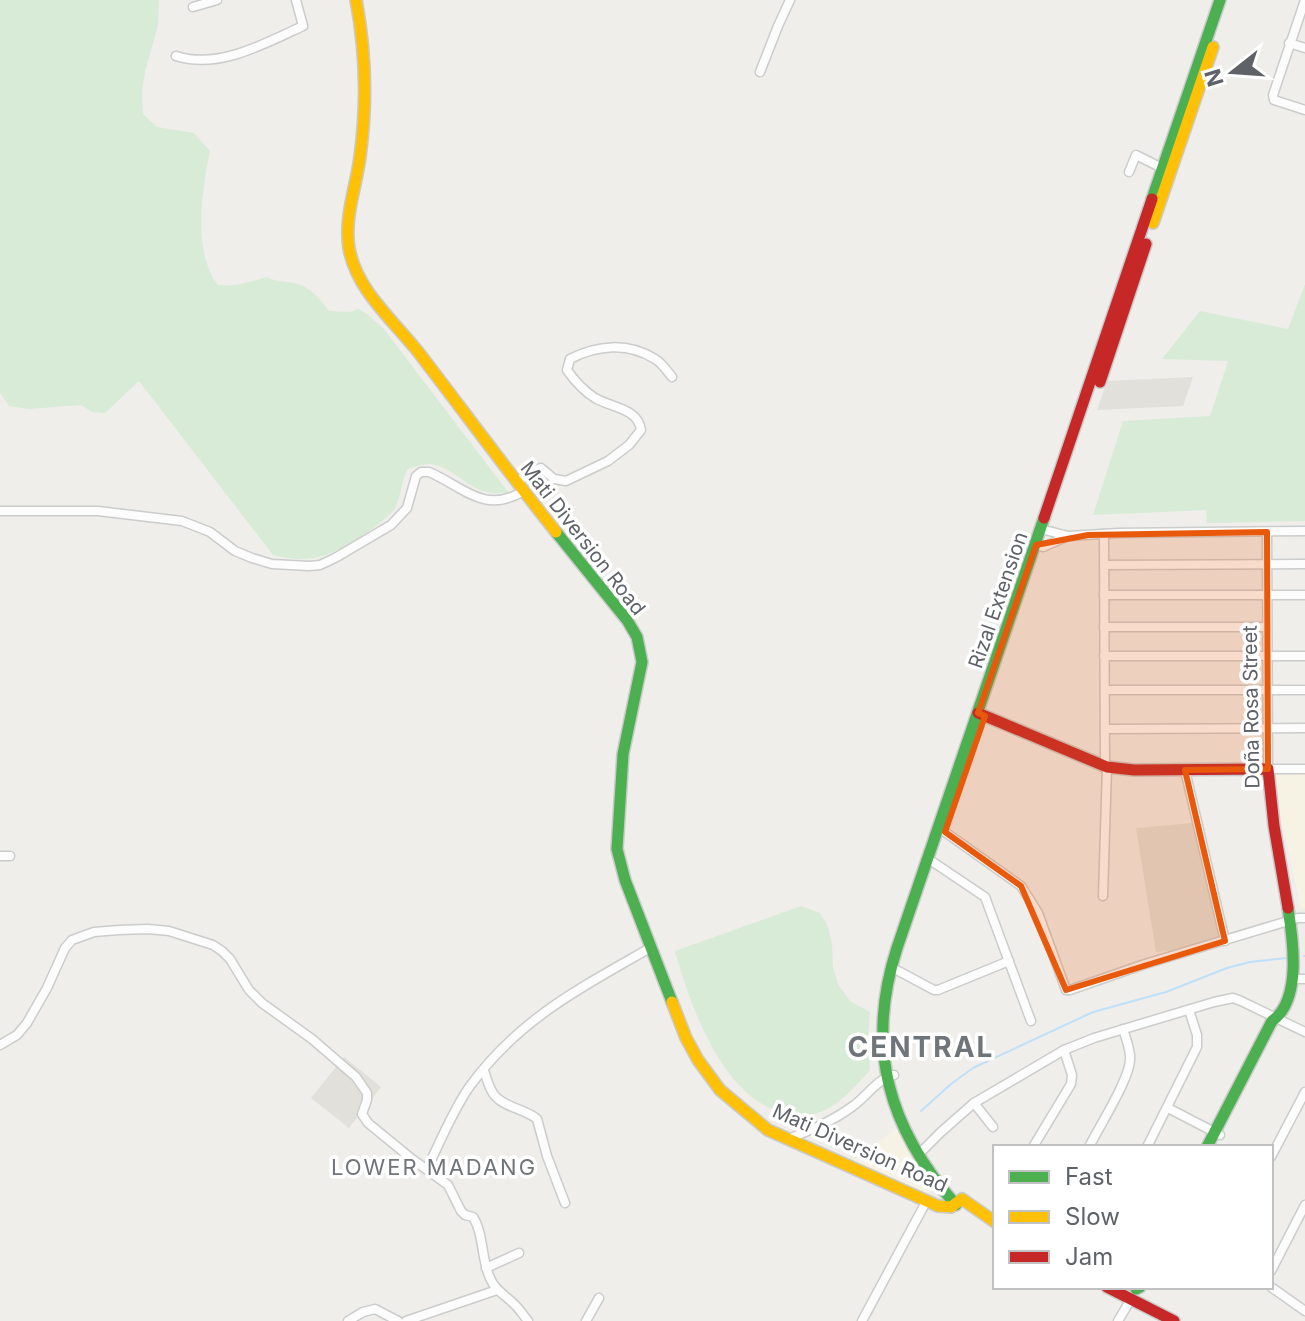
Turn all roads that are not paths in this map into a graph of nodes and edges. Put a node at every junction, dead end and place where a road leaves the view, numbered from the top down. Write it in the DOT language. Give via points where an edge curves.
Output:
graph roads {
  1 [pos="217,0"];
  2 [pos="296,0"];
  3 [pos="356,0"];
  4 [pos="790,0"];
  5 [pos="1220,0"];
  6 [pos="1229,0"];
  7 [pos="1305,0"];
  8 [pos="193,7"];
  9 [pos="1289,43"];
  10 [pos="1305,48"];
  11 [pos="176,56"];
  12 [pos="760,72"];
  13 [pos="1305,110"];
  14 [pos="1162,168"];
  15 [pos="1129,172"];
  16 [pos="672,377"];
  17 [pos="519,487"];
  18 [pos="0,511"];
  19 [pos="1045,531"];
  20 [pos="1305,531"];
  21 [pos="1267,532"];
  22 [pos="1104,534"];
  23 [pos="1068,536"];
  24 [pos="1040,546"];
  25 [pos="1267,564"];
  26 [pos="1305,564"];
  27 [pos="1104,565"];
  28 [pos="1104,595"];
  29 [pos="1267,595"];
  30 [pos="1305,595"];
  31 [pos="1104,627"];
  32 [pos="1267,627"];
  33 [pos="1104,656"];
  34 [pos="1268,656"];
  35 [pos="1305,656"];
  36 [pos="1105,690"];
  37 [pos="1268,690"];
  38 [pos="1305,690"];
  39 [pos="982,715"];
  40 [pos="1305,728"];
  41 [pos="1105,729"];
  42 [pos="1268,729"];
  43 [pos="1106,766"];
  44 [pos="1268,769"];
  45 [pos="1305,769"];
  46 [pos="1185,770"];
  47 [pos="945,832"];
  48 [pos="933,862"];
  49 [pos="1103,896"];
  50 [pos="1302,918"];
  51 [pos="1225,941"];
  52 [pos="650,948"];
  53 [pos="1009,961"];
  54 [pos="894,968"];
  55 [pos="1301,979"];
  56 [pos="1189,1010"];
  57 [pos="1278,1018"];
  58 [pos="1031,1021"];
  59 [pos="1123,1029"];
  60 [pos="1305,1032"];
  61 [pos="0,1045"];
  62 [pos="1064,1050"];
  63 [pos="484,1071"];
  64 [pos="890,1076"];
  65 [pos="1305,1092"];
  66 [pos="974,1103"];
  67 [pos="1168,1108"];
  68 [pos="993,1127"];
  69 [pos="1218,1133"];
  70 [pos="787,1139"];
  71 [pos="1034,1145"];
  72 [pos="1090,1145"];
  73 [pos="1148,1145"];
  74 [pos="1209,1145"];
  75 [pos="1215,1145"];
  76 [pos="923,1150"];
  77 [pos="1273,1153"];
  78 [pos="427,1169"];
  79 [pos="926,1202"];
  80 [pos="959,1202"];
  81 [pos="565,1203"];
  82 [pos="1305,1205"];
  83 [pos="993,1222"];
  84 [pos="519,1253"];
  85 [pos="1273,1267"];
  86 [pos="486,1268"];
  87 [pos="1273,1288"];
  88 [pos="497,1290"];
  89 [pos="1136,1290"];
  90 [pos="599,1298"];
  91 [pos="1305,1311"];
  92 [pos="423,1318"];
  93 [pos="348,1321"];
  94 [pos="398,1321"];
  95 [pos="406,1321"];
  96 [pos="528,1321"];
  97 [pos="586,1321"];
  98 [pos="862,1321"];
  99 [pos="1118,1321"];
  100 [pos="1174,1321"];
  1 -- 8 [label="street"];
  2 -- 11 [label="street" via="303,26 218,58 195,61"];
  3 -- 17 [label="main road, Mati Diversion Road" via="364,77 360,156 348,234 352,263"];
  4 -- 12 [label="street"];
  5 -- 14 [label="main road, Rizal Extension"];
  6 -- 19 [label="main road, Rizal Extension"];
  7 -- 9 [label="street"];
  9 -- 10 [label="street"];
  9 -- 13 [label="street" via="1274,100"];
  14 -- 15 [label="street" via="1136,155"];
  14 -- 19 [label="main road, Rizal Extension"];
  16 -- 17 [label="street" via="655,359 621,346 570,359 567,370 582,387 637,417 641,430 608,461 566,481 541,468"];
  17 -- 18 [label="street" via="502,501 491,501 421,472 412,483 407,508 391,525 335,558 309,566 252,558 182,521 98,511"];
  17 -- 52 [label="main road, Mati Diversion Road" via="627,620 641,650 623,754 617,849"];
  19 -- 23 [label="street"];
  19 -- 24 [label="main road, Rizal Extension"];
  20 -- 21 [label="street"];
  21 -- 22 [label="street"];
  21 -- 25 [label="street, Doña Rosa Street"];
  22 -- 23 [label="street"];
  22 -- 27 [label="street"];
  23 -- 24 [label="street"];
  24 -- 39 [label="main road, Rizal Extension"];
  25 -- 26 [label="street"];
  25 -- 27 [label="street"];
  25 -- 29 [label="street, Doña Rosa Street"];
  27 -- 28 [label="street"];
  28 -- 29 [label="street"];
  28 -- 31 [label="street"];
  29 -- 30 [label="street"];
  29 -- 32 [label="street, Doña Rosa Street"];
  31 -- 32 [label="street"];
  31 -- 33 [label="street"];
  32 -- 34 [label="street, Doña Rosa Street"];
  33 -- 34 [label="street"];
  33 -- 36 [label="street"];
  34 -- 35 [label="street"];
  34 -- 37 [label="street, Doña Rosa Street"];
  36 -- 37 [label="street"];
  36 -- 41 [label="street"];
  37 -- 38 [label="street"];
  37 -- 42 [label="street, Doña Rosa Street"];
  39 -- 43 [label="main road"];
  39 -- 47 [label="main road, Rizal Extension"];
  39 -- 54 [label="main road, Rizal Extension"];
  40 -- 42 [label="street"];
  41 -- 42 [label="street"];
  41 -- 43 [label="street"];
  42 -- 44 [label="street, Doña Rosa Street"];
  43 -- 46 [label="main road"];
  43 -- 49 [label="street"];
  44 -- 45 [label="street"];
  44 -- 46 [label="main road"];
  44 -- 50 [label="main road, Doña Rosa Street" via="1270,798"];
  46 -- 51 [label="street"];
  47 -- 48 [label="main road, Rizal Extension"];
  47 -- 51 [label="street" via="1021,886 1038,913 1066,990"];
  48 -- 53 [label="street" via="985,897"];
  48 -- 54 [label="main road, Rizal Extension"];
  50 -- 51 [label="street"];
  50 -- 55 [label="main road, Doña Rosa Street"];
  52 -- 63 [label="street" via="532,1020"];
  52 -- 70 [label="main road, Mati Diversion Road" via="686,1038 708,1075 752,1118"];
  53 -- 54 [label="street" via="938,990"];
  53 -- 58 [label="street"];
  54 -- 64 [label="main road, Rizal Extension"];
  55 -- 57 [label="main road, Doña Rosa Street"];
  56 -- 57 [label="street" via="1233,998"];
  56 -- 59 [label="street"];
  56 -- 67 [label="street" via="1197,1047"];
  57 -- 60 [label="street"];
  57 -- 69 [label="main road, Doña Rosa Street"];
  59 -- 62 [label="street"];
  59 -- 72 [label="street" via="1130,1064"];
  61 -- 78 [label="street" via="27,1023 72,940 119,930 181,935 222,951 262,1003 356,1077 367,1093 364,1119"];
  62 -- 66 [label="street"];
  62 -- 71 [label="street" via="1071,1084"];
  63 -- 78 [label="street" via="469,1088"];
  63 -- 81 [label="street" via="495,1096 537,1119"];
  64 -- 70 [label="street" via="841,1114"];
  64 -- 76 [label="main road, Rizal Extension"];
  64 -- 80 [label="main road, Rizal Extension" via="902,1124 917,1154 937,1184"];
  65 -- 77 [label="street"];
  66 -- 68 [label="street"];
  66 -- 76 [label="street"];
  67 -- 69 [label="street"];
  67 -- 73 [label="street"];
  69 -- 74 [label="main road, Doña Rosa Street"];
  69 -- 75 [label="main road, Doña Rosa Street"];
  70 -- 79 [label="main road, Mati Diversion Road"];
  76 -- 80 [label="main road, Rizal Extension"];
  78 -- 86 [label="street" via="448,1185 461,1211 478,1225"];
  79 -- 80 [label="main road, Mati Diversion Road" via="944,1207"];
  79 -- 98 [label="street"];
  80 -- 83 [label="main road"];
  82 -- 85 [label="street"];
  84 -- 86 [label="street"];
  86 -- 88 [label="street"];
  87 -- 91 [label="street"];
  88 -- 92 [label="street"];
  88 -- 96 [label="street"];
  89 -- 99 [label="street"];
  89 -- 100 [label="main road"];
  90 -- 97 [label="street"];
  92 -- 95 [label="street"];
  93 -- 94 [label="street" via="375,1309"];
}
